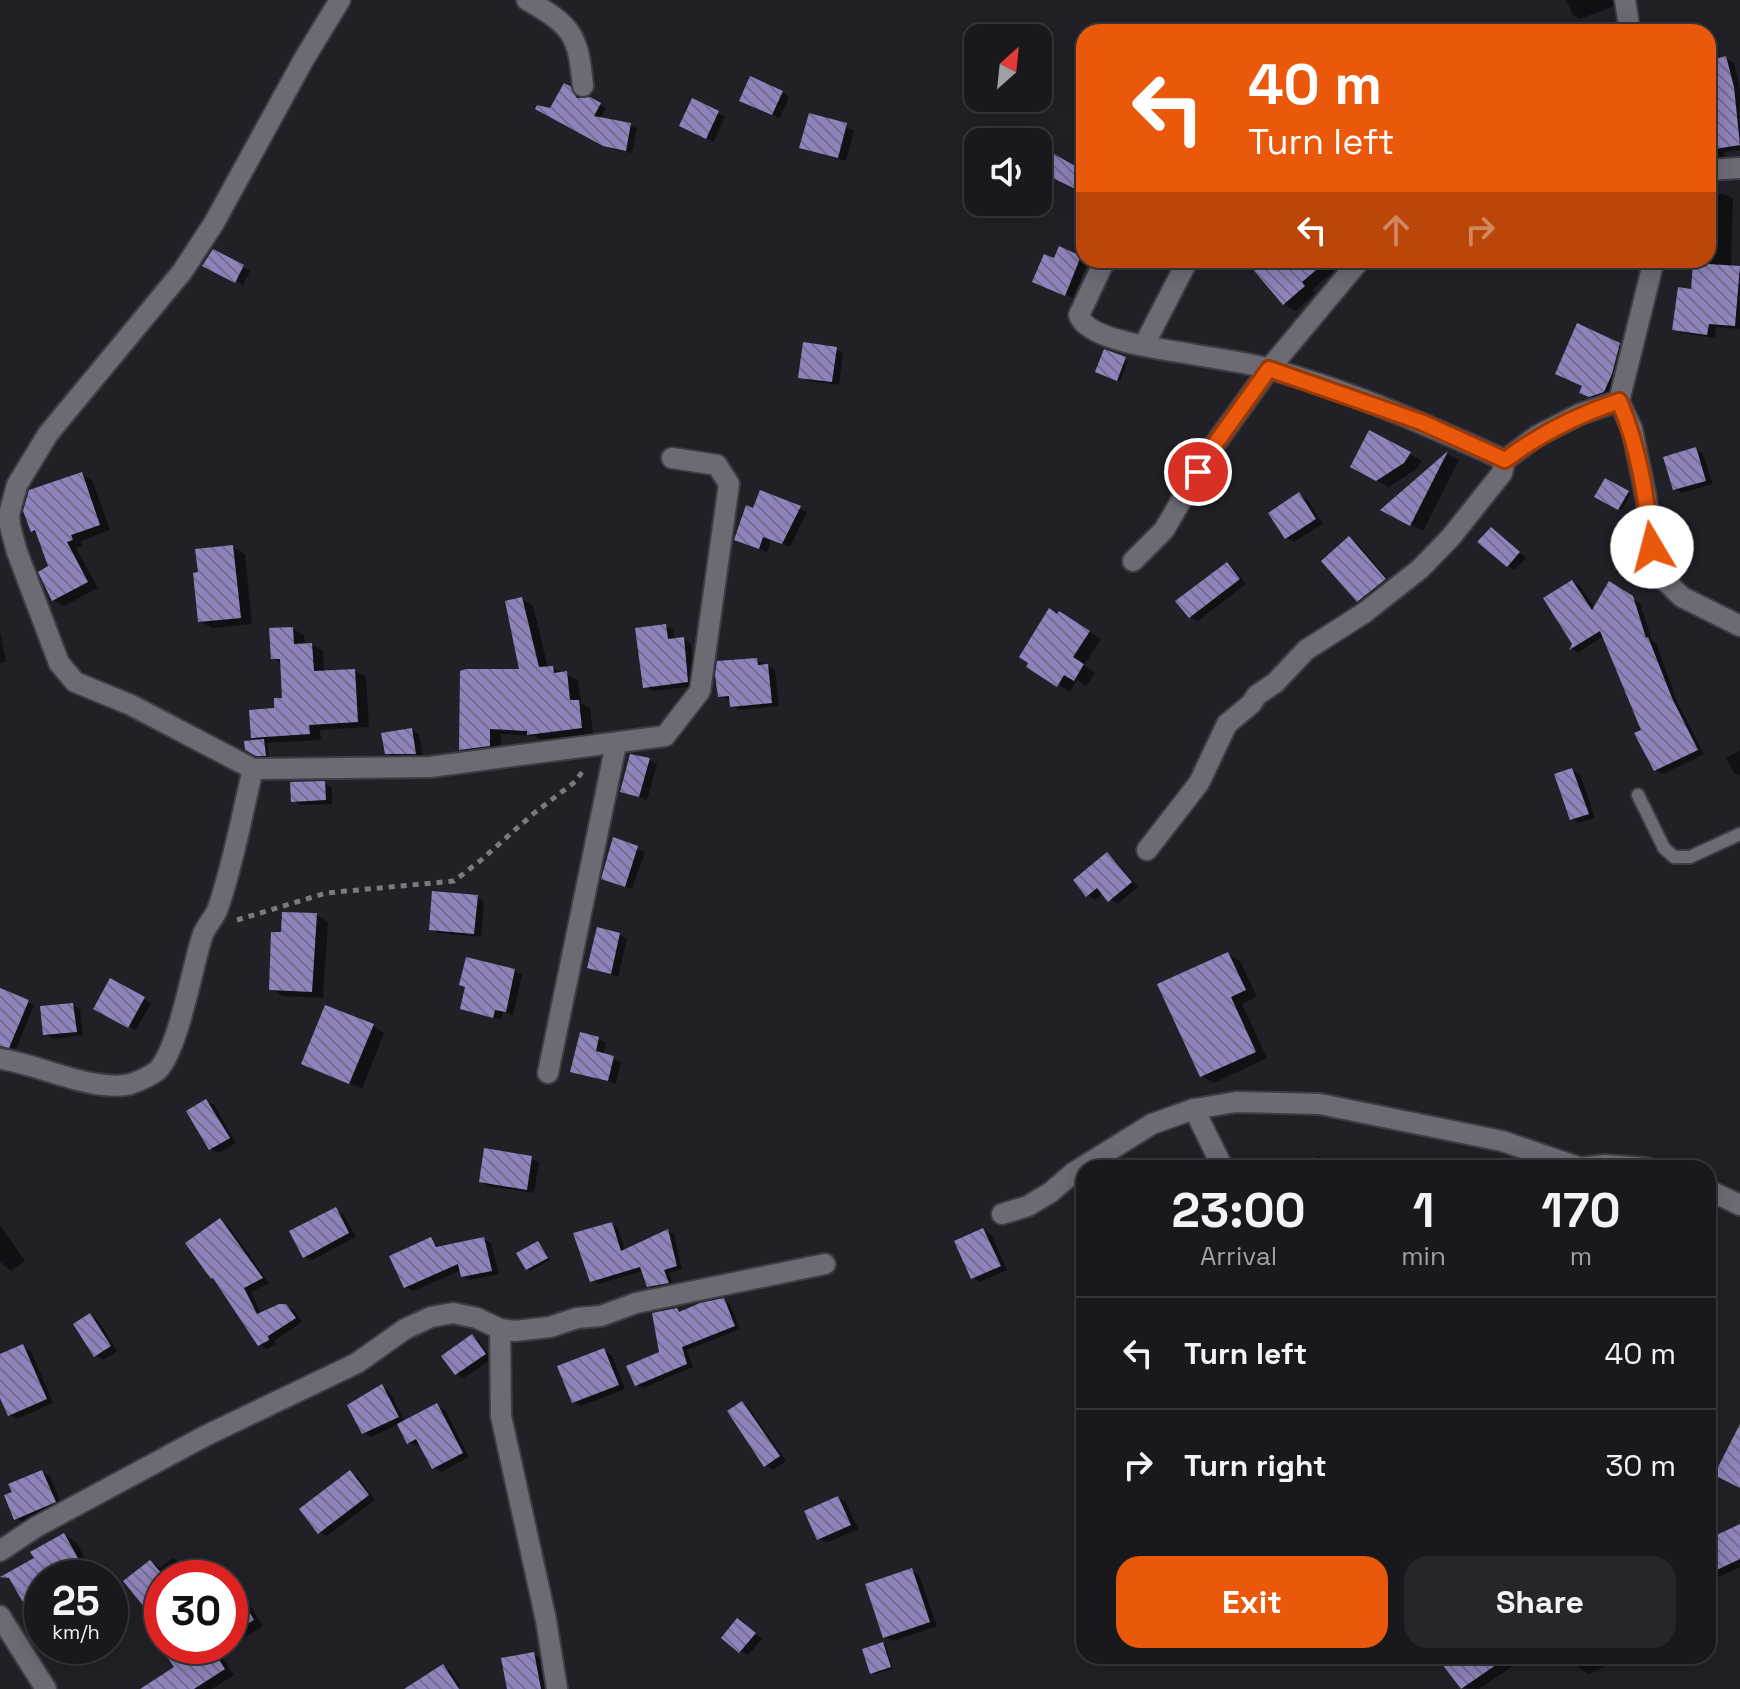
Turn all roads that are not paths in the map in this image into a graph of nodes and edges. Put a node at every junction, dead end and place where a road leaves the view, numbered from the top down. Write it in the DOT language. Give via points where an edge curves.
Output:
graph roads {
  1 [pos="340,0"];
  2 [pos="527,0"];
  3 [pos="1625,0"];
  4 [pos="1629,24"];
  5 [pos="583,86"];
  6 [pos="1740,168"];
  7 [pos="1716,170"];
  8 [pos="1101,268"];
  9 [pos="1184,268"];
  10 [pos="1353,268"];
  11 [pos="1652,268"];
  12 [pos="1144,345"];
  13 [pos="1269,369"];
  14 [pos="1619,401"];
  15 [pos="672,458"];
  16 [pos="1505,460"];
  17 [pos="1133,561"];
  18 [pos="1740,626"];
  19 [pos="616,744"];
  20 [pos="253,769"];
  21 [pos="1638,795"];
  22 [pos="1740,834"];
  23 [pos="1147,850"];
  24 [pos="0,1059"];
  25 [pos="548,1073"];
  26 [pos="1194,1109"];
  27 [pos="1093,1160"];
  28 [pos="1219,1160"];
  29 [pos="1557,1160"];
  30 [pos="1076,1171"];
  31 [pos="1716,1194"];
  32 [pos="1740,1205"];
  33 [pos="1002,1214"];
  34 [pos="825,1264"];
  35 [pos="500,1329"];
  36 [pos="0,1551"];
  37 [pos="0,1616"];
  38 [pos="46,1689"];
  39 [pos="557,1689"];
  1 -- 20 [label="street" via="206,235 146,319 48,434 17,485 9,514 17,552 69,677"];
  2 -- 5 [label="street" via="558,19 574,37"];
  3 -- 4 [label="street"];
  6 -- 7 [label="street"];
  8 -- 12 [label="street" via="1080,320 1098,333"];
  9 -- 12 [label="street"];
  10 -- 13 [label="street"];
  11 -- 14 [label="street"];
  12 -- 13 [label="street"];
  13 -- 16 [label="street" via="1421,422"];
  13 -- 17 [label="street" via="1210,451 1164,530"];
  14 -- 16 [label="street" via="1569,419"];
  14 -- 18 [label="street" via="1632,429 1656,572 1682,597"];
  15 -- 19 [label="street" via="717,465 729,484 700,691 665,736"];
  16 -- 23 [label="street" via="1502,473 1420,569 1306,650 1227,724 1199,783"];
  19 -- 20 [label="street" via="430,767"];
  19 -- 25 [label="street"];
  20 -- 24 [label="street" via="219,908 203,933 189,991 158,1069 130,1084 110,1085"];
  21 -- 22 [label="lane" via="1664,848 1674,857 1690,857"];
  26 -- 27 [label="street" via="1131,1135"];
  26 -- 28 [label="street"];
  26 -- 29 [label="street" via="1236,1102 1320,1104 1502,1141"];
  30 -- 33 [label="street" via="1028,1206"];
  31 -- 32 [label="street"];
  34 -- 35 [label="street" via="636,1303 550,1327"];
  35 -- 36 [label="street" via="453,1313 431,1317 357,1363 205,1436"];
  35 -- 39 [label="street" via="501,1416"];
  37 -- 38 [label="street"];
}
